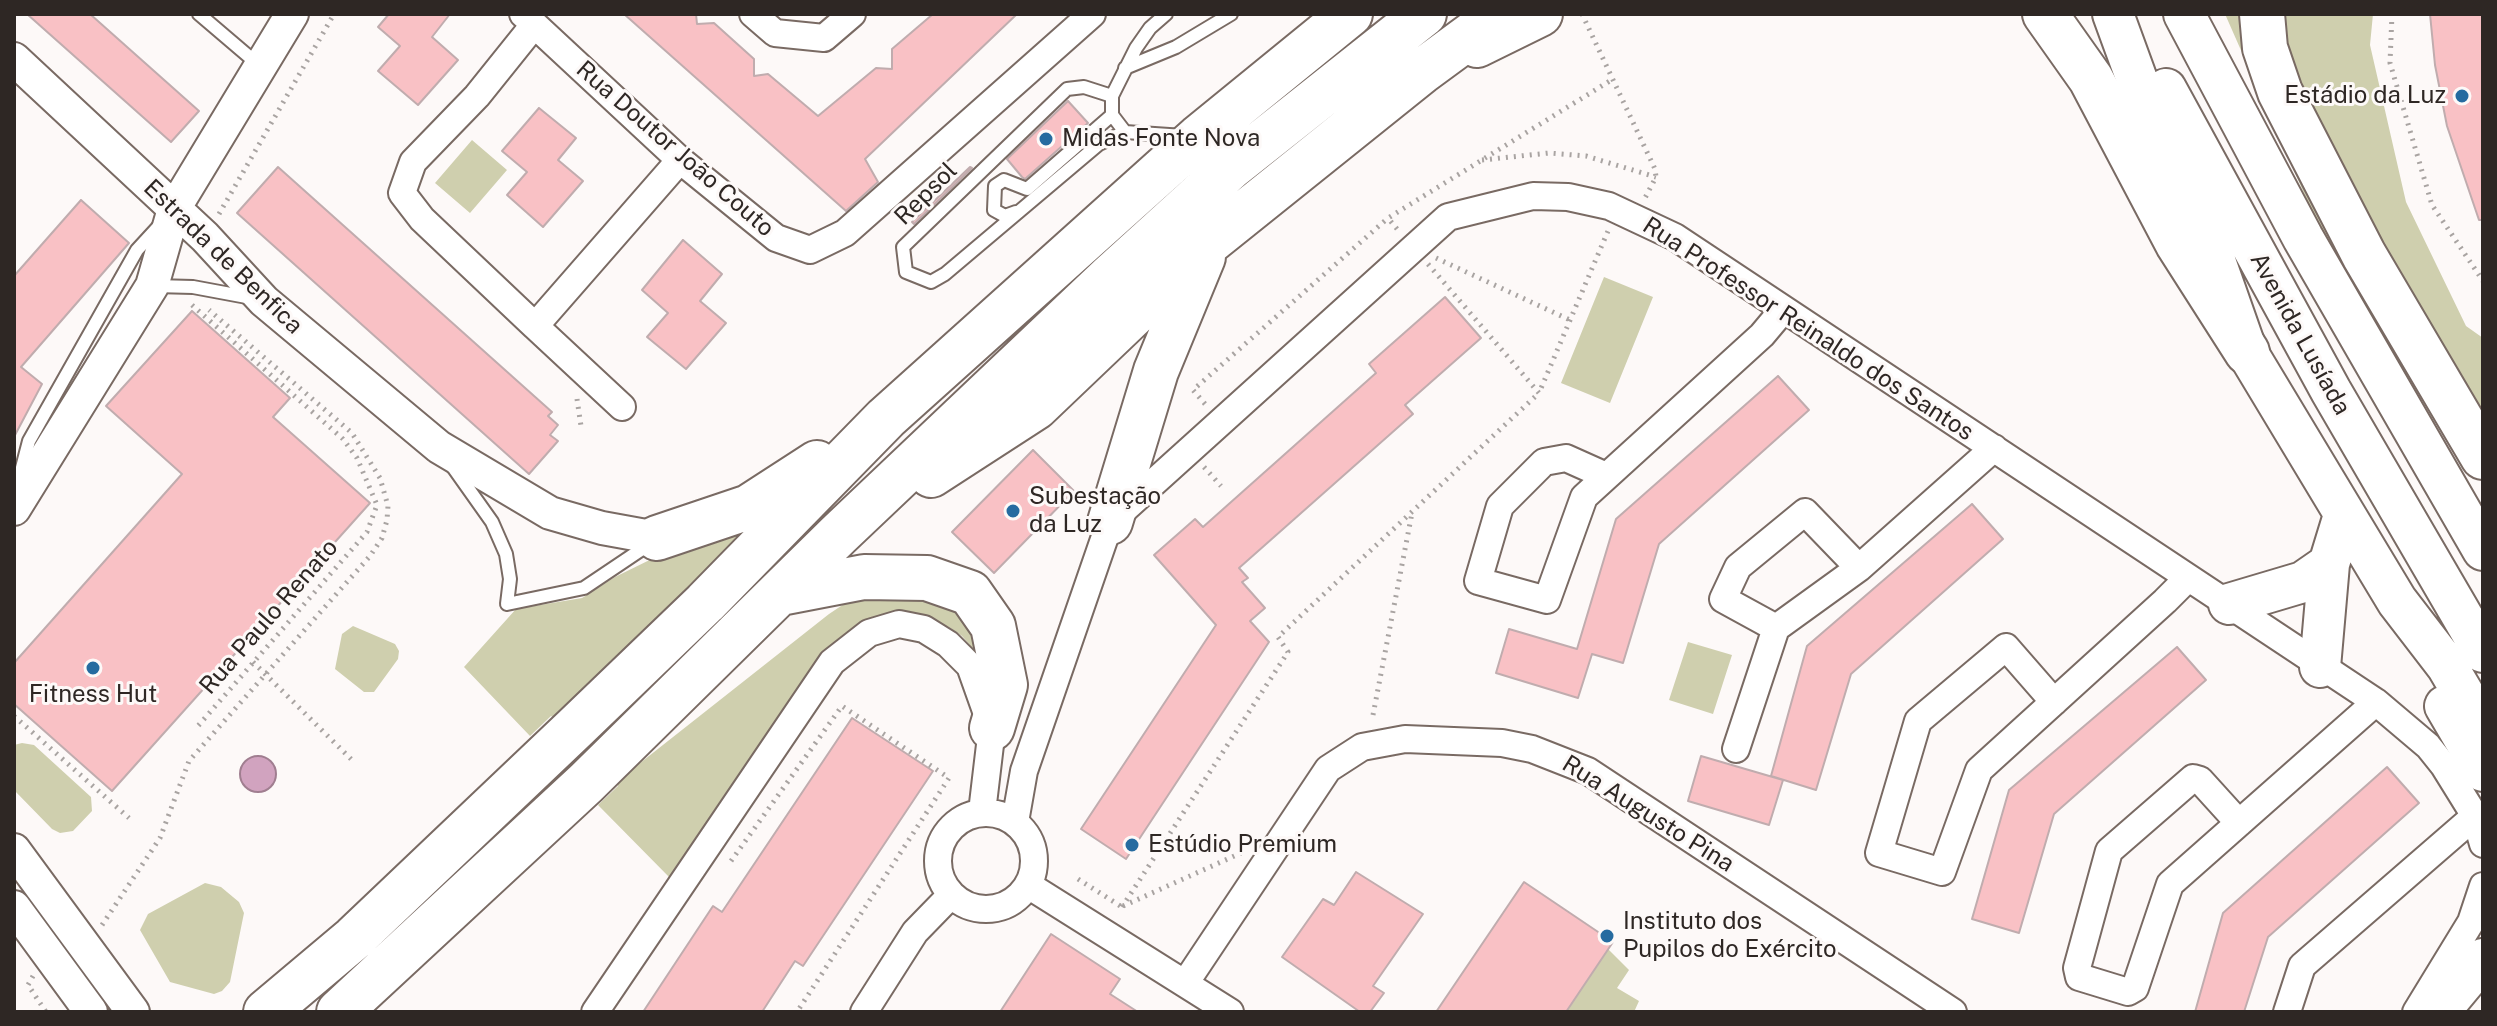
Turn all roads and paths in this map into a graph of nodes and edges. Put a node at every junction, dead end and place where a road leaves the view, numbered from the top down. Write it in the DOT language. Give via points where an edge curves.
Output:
graph roads {
  1 [pos="199,14"];
  2 [pos="292,14"];
  3 [pos="334,14"];
  4 [pos="753,14"];
  5 [pos="852,14"];
  6 [pos="1092,14"];
  7 [pos="1166,14"];
  8 [pos="1231,14"];
  9 [pos="1350,14"];
  10 [pos="1424,14"];
  11 [pos="1500,14"];
  12 [pos="1540,14"];
  13 [pos="1582,14"];
  14 [pos="2045,14"];
  15 [pos="2113,14"];
  16 [pos="2121,14"];
  17 [pos="2184,14"];
  18 [pos="2262,14"];
  19 [pos="2392,14"];
  20 [pos="528,20"];
  21 [pos="14,59"];
  22 [pos="260,66"];
  23 [pos="1125,68"];
  24 [pos="1421,72"];
  25 [pos="1612,77"];
  26 [pos="1112,96"];
  27 [pos="1112,115"];
  28 [pos="1125,132"];
  29 [pos="1199,137"];
  30 [pos="680,160"];
  31 [pos="235,186"];
  32 [pos="174,209"];
  33 [pos="1617,210"];
  34 [pos="1020,211"];
  35 [pos="1388,218"];
  36 [pos="1209,242"];
  37 [pos="1414,248"];
  38 [pos="2483,281"];
  39 [pos="152,286"];
  40 [pos="193,287"];
  41 [pos="264,301"];
  42 [pos="1783,310"];
  43 [pos="1570,320"];
  44 [pos="535,326"];
  45 [pos="2247,352"];
  46 [pos="2382,379"];
  47 [pos="1539,393"];
  48 [pos="622,407"];
  49 [pos="1195,414"];
  50 [pos="886,418"];
  51 [pos="2478,442"];
  52 [pos="439,447"];
  53 [pos="1994,448"];
  54 [pos="1190,449"];
  55 [pos="1604,475"];
  56 [pos="1221,486"];
  57 [pos="14,502"];
  58 [pos="2483,505"];
  59 [pos="14,509"];
  60 [pos="1412,512"];
  61 [pos="2344,515"];
  62 [pos="1110,522"];
  63 [pos="838,535"];
  64 [pos="657,538"];
  65 [pos="2483,550"];
  66 [pos="2329,564"];
  67 [pos="1859,568"];
  68 [pos="2187,579"];
  69 [pos="781,593"];
  70 [pos="2397,601"];
  71 [pos="2229,604"];
  72 [pos="1776,628"];
  73 [pos="2483,652"];
  74 [pos="253,662"];
  75 [pos="2320,667"];
  76 [pos="265,673"];
  77 [pos="2054,702"];
  78 [pos="2376,702"];
  79 [pos="1373,715"];
  80 [pos="14,716"];
  81 [pos="198,726"];
  82 [pos="2483,727"];
  83 [pos="992,728"];
  84 [pos="1736,749"];
  85 [pos="354,762"];
  86 [pos="2483,771"];
  87 [pos="982,812"];
  88 [pos="2475,816"];
  89 [pos="129,818"];
  90 [pos="1015,822"];
  91 [pos="2239,823"];
  92 [pos="2483,844"];
  93 [pos="14,850"];
  94 [pos="1241,853"];
  95 [pos="722,874"];
  96 [pos="1078,879"];
  97 [pos="1028,885"];
  98 [pos="2483,886"];
  99 [pos="951,895"];
  100 [pos="14,907"];
  101 [pos="1122,907"];
  102 [pos="95,930"];
  103 [pos="2483,959"];
  104 [pos="38,972"];
  105 [pos="1186,982"];
  106 [pos="599,1006"];
  107 [pos="46,1012"];
  108 [pos="91,1012"];
  109 [pos="133,1012"];
  110 [pos="266,1012"];
  111 [pos="339,1012"];
  112 [pos="797,1012"];
  113 [pos="864,1012"];
  114 [pos="1230,1012"];
  115 [pos="1953,1012"];
  116 [pos="2287,1012"];
  117 [pos="2416,1012"];
  118 [pos="2439,1012"];
  1 -- 22 [label="lane"];
  2 -- 22 [label="street"];
  3 -- 31 [label="path"];
  4 -- 5 [label="street" via="775,33 824,38"];
  6 -- 30 [label="street, Rua Doutor João Couto" via="845,233 810,250 776,238"];
  7 -- 23 [label="lane" via="1150,28"];
  8 -- 23 [label="lane" via="1176,47"];
  9 -- 29 [label="highway"];
  10 -- 63 [label="highway" via="1231,167"];
  11 -- 24 [label="highway"];
  12 -- 24 [label="highway"];
  13 -- 25 [label="path"];
  14 -- 45 [label="highway" via="2091,79 2178,244"];
  15 -- 45 [label="main road" via="2144,99 2205,232"];
  16 -- 73 [label="main road, Avenida Lusíada"];
  17 -- 46 [label="main road, Avenida Lusíada"];
  18 -- 51 [label="highway" via="2265,48 2280,92 2364,255"];
  19 -- 38 [label="path" via="2390,63 2432,205"];
  20 -- 30 [label="street, Rua Doutor João Couto"];
  20 -- 44 [label="street" via="477,96 413,162 402,193 422,219"];
  21 -- 32 [label="street, Estrada de Benfica"];
  22 -- 32 [label="street"];
  23 -- 26 [label="lane"];
  24 -- 36 [label="highway"];
  25 -- 25 [label="path" via="1545,120 1477,161 1561,154 1621,164 1656,177"];
  26 -- 27 [label="lane"];
  26 -- 34 [label="lane, Repsol" via="1084,87 1067,89 903,247 906,272 931,282"];
  27 -- 28 [label="lane"];
  27 -- 34 [label="lane, Repsol" via="1027,189 1004,180 995,186 994,210 1005,216"];
  28 -- 29 [label="lane"];
  28 -- 34 [label="lane, Repsol" via="1099,144"];
  29 -- 50 [label="highway"];
  30 -- 44 [label="street"];
  32 -- 39 [label="street"];
  32 -- 41 [label="street, Estrada de Benfica"];
  32 -- 57 [label="lane" via="137,250 29,441"];
  33 -- 37 [label="street, Rua Professor Reinaldo dos Santos" via="1568,197 1495,203 1448,217"];
  33 -- 42 [label="street, Rua Professor Reinaldo dos Santos" via="1675,237"];
  33 -- 43 [label="path"];
  35 -- 49 [label="path" via="1193,390 1206,405"];
  36 -- 62 [label="highway" via="1156,371"];
  36 -- 63 [label="highway" via="1036,407"];
  37 -- 43 [label="path"];
  37 -- 47 [label="path"];
  37 -- 54 [label="street, Rua Professor Reinaldo dos Santos"];
  39 -- 40 [label="lane"];
  39 -- 59 [label="street"];
  40 -- 41 [label="lane"];
  40 -- 74 [label="path, Rua Paulo Renato" via="192,305 343,439 377,505 367,532"];
  40 -- 76 [label="path" via="209,310 352,433 380,478 388,506 382,538 370,556"];
  41 -- 52 [label="street, Estrada de Benfica"];
  42 -- 53 [label="street, Rua Professor Reinaldo dos Santos"];
  42 -- 55 [label="street" via="1762,335"];
  43 -- 47 [label="path"];
  44 -- 48 [label="street"];
  45 -- 61 [label="main road"];
  46 -- 58 [label="main road"];
  46 -- 65 [label="main road, Avenida Lusíada"];
  47 -- 60 [label="path"];
  50 -- 64 [label="highway" via="749,507"];
  50 -- 110 [label="highway" via="553,749 354,938"];
  52 -- 64 [label="street, Estrada de Benfica" via="550,513"];
  52 -- 64 [label="lane, Estrada de Benfica" via="492,522 506,554 507,604 584,588"];
  53 -- 67 [label="street"];
  53 -- 68 [label="street, Rua Professor Reinaldo dos Santos"];
  54 -- 56 [label="path"];
  54 -- 62 [label="street, Rua Professor Reinaldo dos Santos"];
  55 -- 55 [label="street" via="1584,497 1547,600 1478,581 1500,506 1544,462 1566,458"];
  60 -- 79 [label="path"];
  60 -- 101 [label="path" via="1278,637 1288,652"];
  61 -- 66 [label="main road"];
  61 -- 70 [label="main road"];
  62 -- 90 [label="street, Rua Professor Reinaldo dos Santos" via="1024,771"];
  63 -- 69 [label="highway"];
  66 -- 71 [label="main road" via="2303,582"];
  66 -- 75 [label="main road"];
  67 -- 72 [label="street"];
  67 -- 72 [label="street" via="1805,512 1738,567 1723,599"];
  68 -- 71 [label="street, Rua Professor Reinaldo dos Santos"];
  68 -- 77 [label="street"];
  69 -- 83 [label="highway" via="864,577 927,578 970,593 993,626 1005,685"];
  69 -- 111 [label="highway"];
  70 -- 82 [label="main road" via="2447,666"];
  70 -- 86 [label="main road" via="2429,677"];
  71 -- 75 [label="street, Rua Professor Reinaldo dos Santos"];
  72 -- 84 [label="street"];
  74 -- 76 [label="path"];
  74 -- 81 [label="path, Rua Paulo Renato"];
  75 -- 78 [label="street, Rua Professor Reinaldo dos Santos"];
  76 -- 85 [label="path"];
  76 -- 102 [label="path" via="189,761 160,838 108,920"];
  77 -- 77 [label="street" via="2006,647 1918,721 1879,853 1942,872 1979,770"];
  78 -- 88 [label="street, Rua Professor Reinaldo dos Santos" via="2428,746"];
  78 -- 91 [label="street"];
  80 -- 89 [label="path"];
  83 -- 87 [label="street"];
  83 -- 106 [label="street" via="970,666 948,644 924,629 899,624 869,633 832,662"];
  87 -- 90 [label="street"];
  87 -- 99 [label="street" via="961,818 945,833 937,854 939,876"];
  88 -- 92 [label="street, Rua Professor Reinaldo dos Santos"];
  88 -- 116 [label="street" via="2302,966"];
  90 -- 97 [label="street" via="1033,851"];
  91 -- 91 [label="street" via="2193,778 2109,851 2077,968 2079,977 2128,992 2135,988 2170,884"];
  93 -- 109 [label="street"];
  94 -- 101 [label="path"];
  95 -- 112 [label="path" via="842,706 949,778"];
  96 -- 101 [label="path"];
  97 -- 99 [label="street" via="1013,901 992,909 970,907"];
  97 -- 105 [label="street"];
  98 -- 117 [label="street" via="2454,954"];
  99 -- 113 [label="street" via="915,932"];
  100 -- 108 [label="street"];
  103 -- 118 [label="main road"];
  104 -- 107 [label="path" via="28,985"];
  105 -- 114 [label="street"];
  105 -- 115 [label="street, Rua Augusto Pina" via="1328,769 1362,747 1405,739 1517,746 1588,771"];
}
